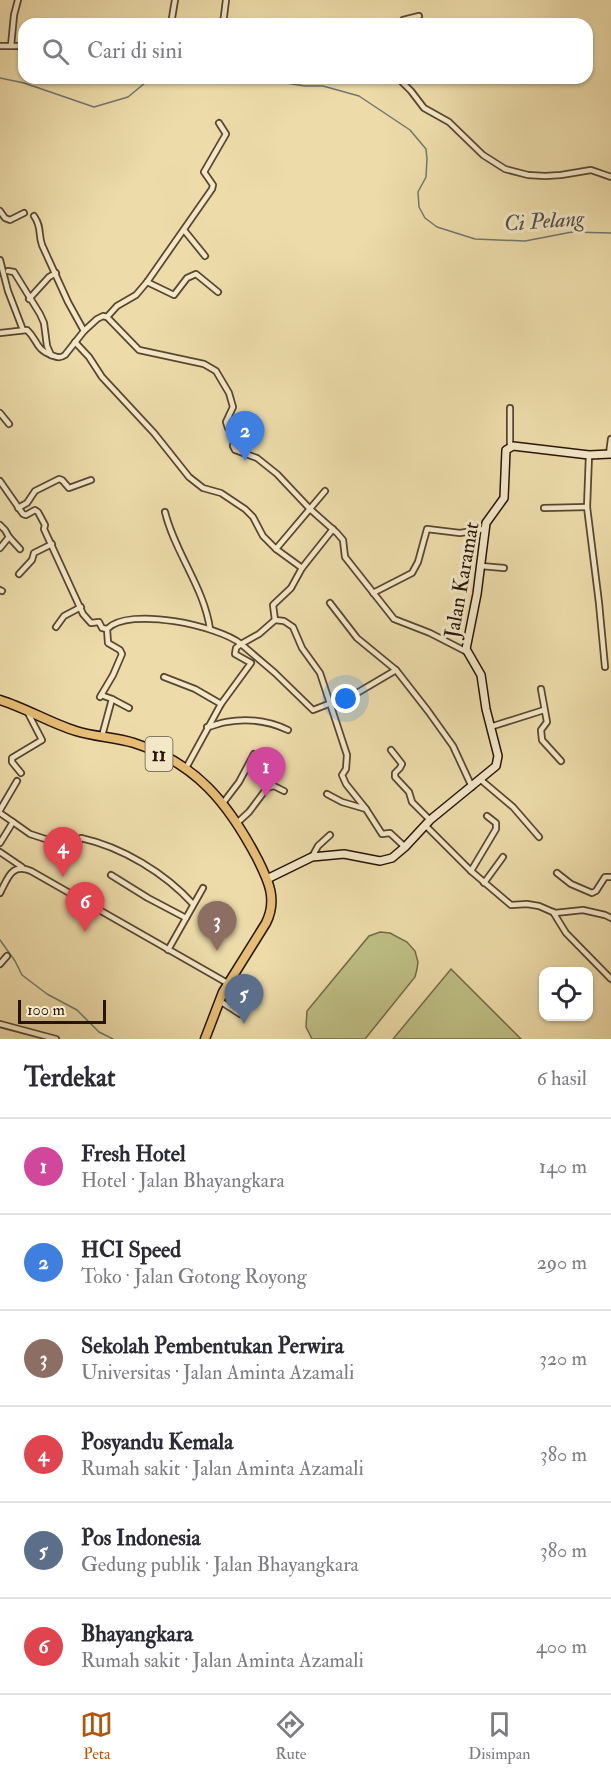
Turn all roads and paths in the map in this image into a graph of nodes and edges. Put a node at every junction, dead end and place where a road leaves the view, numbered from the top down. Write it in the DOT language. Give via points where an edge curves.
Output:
graph roads {
  1 [pos="18,0"];
  2 [pos="175,0"];
  3 [pos="226,0"];
  4 [pos="419,16"];
  5 [pos="172,18"];
  6 [pos="224,18"];
  7 [pos="411,18"];
  8 [pos="0,46"];
  9 [pos="11,46"];
  10 [pos="18,46"];
  11 [pos="404,84"];
  12 [pos="219,123"];
  13 [pos="611,177"];
  14 [pos="0,212"];
  15 [pos="24,213"];
  16 [pos="34,216"];
  17 [pos="184,230"];
  18 [pos="206,256"];
  19 [pos="0,260"];
  20 [pos="8,271"];
  21 [pos="56,273"];
  22 [pos="147,282"];
  23 [pos="218,292"];
  24 [pos="29,299"];
  25 [pos="107,317"];
  26 [pos="23,330"];
  27 [pos="84,331"];
  28 [pos="0,333"];
  29 [pos="75,342"];
  30 [pos="51,355"];
  31 [pos="510,408"];
  32 [pos="0,413"];
  33 [pos="9,424"];
  34 [pos="611,439"];
  35 [pos="510,446"];
  36 [pos="610,454"];
  37 [pos="589,455"];
  38 [pos="91,480"];
  39 [pos="0,481"];
  40 [pos="325,491"];
  41 [pos="587,507"];
  42 [pos="18,508"];
  43 [pos="544,508"];
  44 [pos="310,509"];
  45 [pos="165,512"];
  46 [pos="0,525"];
  47 [pos="333,529"];
  48 [pos="484,529"];
  49 [pos="9,537"];
  50 [pos="52,544"];
  51 [pos="0,548"];
  52 [pos="20,549"];
  53 [pos="276,549"];
  54 [pos="480,566"];
  55 [pos="302,568"];
  56 [pos="504,568"];
  57 [pos="19,574"];
  58 [pos="373,593"];
  59 [pos="330,603"];
  60 [pos="81,607"];
  61 [pos="275,620"];
  62 [pos="56,627"];
  63 [pos="107,629"];
  64 [pos="210,629"];
  65 [pos="241,644"];
  66 [pos="467,652"];
  67 [pos="611,654"];
  68 [pos="604,655"];
  69 [pos="605,667"];
  70 [pos="396,670"];
  71 [pos="164,677"];
  72 [pos="541,689"];
  73 [pos="112,699"];
  74 [pos="0,700"];
  75 [pos="221,704"];
  76 [pos="330,704"];
  77 [pos="129,708"];
  78 [pos="27,711"];
  79 [pos="544,711"];
  80 [pos="207,727"];
  81 [pos="490,727"];
  82 [pos="288,730"];
  83 [pos="102,736"];
  84 [pos="391,750"];
  85 [pos="254,754"];
  86 [pos="561,761"];
  87 [pos="186,768"];
  88 [pos="21,773"];
  89 [pos="481,780"];
  90 [pos="17,781"];
  91 [pos="472,787"];
  92 [pos="284,791"];
  93 [pos="327,794"];
  94 [pos="224,803"];
  95 [pos="366,809"];
  96 [pos="0,812"];
  97 [pos="487,816"];
  98 [pos="13,822"];
  99 [pos="237,823"];
  100 [pos="428,823"];
  101 [pos="330,835"];
  102 [pos="539,837"];
  103 [pos="0,843"];
  104 [pos="405,847"];
  105 [pos="0,852"];
  106 [pos="312,857"];
  107 [pos="503,857"];
  108 [pos="22,867"];
  109 [pos="471,871"];
  110 [pos="557,873"];
  111 [pos="111,875"];
  112 [pos="611,877"];
  113 [pos="267,879"];
  114 [pos="484,883"];
  115 [pos="203,888"];
  116 [pos="0,893"];
  117 [pos="193,904"];
  118 [pos="553,912"];
  119 [pos="186,918"];
  120 [pos="611,918"];
  121 [pos="168,950"];
  122 [pos="7,956"];
  123 [pos="0,964"];
  124 [pos="611,978"];
  125 [pos="229,984"];
  126 [pos="223,1003"];
  127 [pos="240,1014"];
  128 [pos="0,1024"];
  129 [pos="56,1039"];
  130 [pos="205,1039"];
  131 [pos="210,1039"];
  1 -- 9 [label="street"];
  2 -- 5 [label="street"];
  3 -- 6 [label="street"];
  4 -- 7 [label="street"];
  8 -- 9 [label="street"];
  9 -- 10 [label="street"];
  11 -- 13 [label="street" via="424,108 449,122 483,155 505,169 545,176 591,170"];
  12 -- 17 [label="street" via="226,134 204,172 213,185"];
  14 -- 15 [label="street" via="10,220"];
  16 -- 21 [label="street"];
  17 -- 18 [label="street"];
  17 -- 22 [label="street"];
  19 -- 26 [label="street"];
  20 -- 24 [label="street" via="14,272"];
  21 -- 24 [label="street"];
  21 -- 27 [label="street"];
  22 -- 23 [label="street" via="174,295 187,278 196,274"];
  22 -- 25 [label="street"];
  24 -- 30 [label="street" via="44,323"];
  25 -- 27 [label="street" via="97,318"];
  25 -- 44 [label="street" via="139,350 204,364 216,371 233,407 226,422 235,436 234,448 257,458"];
  26 -- 28 [label="street"];
  26 -- 30 [label="street" via="30,333 43,352"];
  27 -- 29 [label="street"];
  29 -- 30 [label="street" via="61,358"];
  29 -- 53 [label="street" via="189,477 249,513"];
  31 -- 35 [label="street"];
  32 -- 33 [label="street"];
  34 -- 36 [label="street"];
  35 -- 37 [label="street"];
  35 -- 48 [label="street, Jalan Karamat" via="506,450 504,498"];
  36 -- 37 [label="street"];
  37 -- 41 [label="street"];
  38 -- 42 [label="street" via="69,488 59,479 35,491"];
  39 -- 42 [label="street"];
  40 -- 44 [label="street"];
  41 -- 43 [label="street"];
  41 -- 68 [label="street"];
  42 -- 50 [label="street" via="24,515 38,512"];
  44 -- 47 [label="street"];
  44 -- 53 [label="street"];
  45 -- 64 [label="street" via="206,608"];
  46 -- 49 [label="street"];
  47 -- 55 [label="street"];
  47 -- 58 [label="street" via="343,540 345,557"];
  48 -- 54 [label="street, Jalan Karamat"];
  48 -- 58 [label="street" via="427,529 412,573"];
  49 -- 51 [label="street"];
  49 -- 52 [label="street"];
  50 -- 57 [label="street" via="34,554"];
  50 -- 60 [label="street"];
  53 -- 55 [label="street"];
  54 -- 56 [label="street"];
  54 -- 66 [label="street, Jalan Karamat"];
  55 -- 61 [label="street" via="291,588 273,605"];
  58 -- 66 [label="street" via="394,619"];
  59 -- 70 [label="street" via="357,638"];
  60 -- 62 [label="street" via="64,616"];
  60 -- 63 [label="street" via="91,623 99,622"];
  61 -- 65 [label="street"];
  61 -- 76 [label="street" via="284,621 295,631 320,673"];
  63 -- 64 [label="street" via="142,618"];
  63 -- 73 [label="street" via="108,643 122,654 100,696"];
  64 -- 65 [label="street"];
  65 -- 75 [label="street" via="236,654 251,663"];
  65 -- 76 [label="street" via="311,709"];
  66 -- 81 [label="street, Jalan Karamat" via="481,675"];
  67 -- 68 [label="street"];
  68 -- 69 [label="street"];
  70 -- 76 [label="street"];
  70 -- 91 [label="street" via="449,741"];
  71 -- 75 [label="street"];
  72 -- 79 [label="street"];
  73 -- 77 [label="street"];
  73 -- 83 [label="street"];
  74 -- 78 [label="highway, 11"];
  75 -- 80 [label="street"];
  76 -- 95 [label="street" via="347,755 342,777"];
  78 -- 83 [label="highway, 11" via="77,732"];
  78 -- 88 [label="street" via="42,740 12,758"];
  79 -- 81 [label="street"];
  79 -- 86 [label="street" via="547,722 542,740"];
  80 -- 82 [label="street" via="255,720"];
  80 -- 87 [label="street"];
  81 -- 89 [label="street, Jalan Karamat" via="498,760"];
  83 -- 87 [label="highway, 11" via="136,744"];
  84 -- 100 [label="street" via="402,764 395,777"];
  85 -- 94 [label="street"];
  87 -- 94 [label="highway, 11"];
  89 -- 91 [label="street, Jalan Karamat"];
  89 -- 102 [label="street" via="513,807"];
  90 -- 96 [label="street"];
  91 -- 100 [label="street, Jalan Karamat"];
  92 -- 99 [label="street" via="274,786 267,788"];
  93 -- 95 [label="street"];
  94 -- 99 [label="highway, 11"];
  95 -- 104 [label="street" via="382,834 391,834"];
  96 -- 98 [label="street"];
  97 -- 109 [label="street" via="496,823 496,829"];
  98 -- 103 [label="street"];
  98 -- 117 [label="street" via="30,834 73,848 81,838 113,848 153,871"];
  99 -- 113 [label="highway, 11"];
  100 -- 104 [label="street, Jalan Karamat"];
  100 -- 109 [label="street"];
  101 -- 106 [label="street"];
  104 -- 106 [label="street, Jalan Karamat" via="383,861 347,854"];
  105 -- 108 [label="street"];
  106 -- 113 [label="street, Jalan Karamat"];
  107 -- 114 [label="street"];
  108 -- 116 [label="street" via="12,872"];
  108 -- 121 [label="street"];
  109 -- 114 [label="street"];
  110 -- 112 [label="street" via="592,893 605,878"];
  111 -- 119 [label="street"];
  113 -- 125 [label="highway, 11" via="272,897 269,918"];
  114 -- 118 [label="street" via="511,905 539,906"];
  115 -- 117 [label="street"];
  117 -- 119 [label="street"];
  118 -- 120 [label="street" via="583,910"];
  118 -- 124 [label="street" via="566,933"];
  119 -- 121 [label="street"];
  121 -- 125 [label="street"];
  122 -- 123 [label="street"];
  125 -- 126 [label="highway, 11"];
  125 -- 130 [label="highway, 11"];
  126 -- 127 [label="street"];
  126 -- 131 [label="highway, 11"];
  128 -- 129 [label="street"];
}
